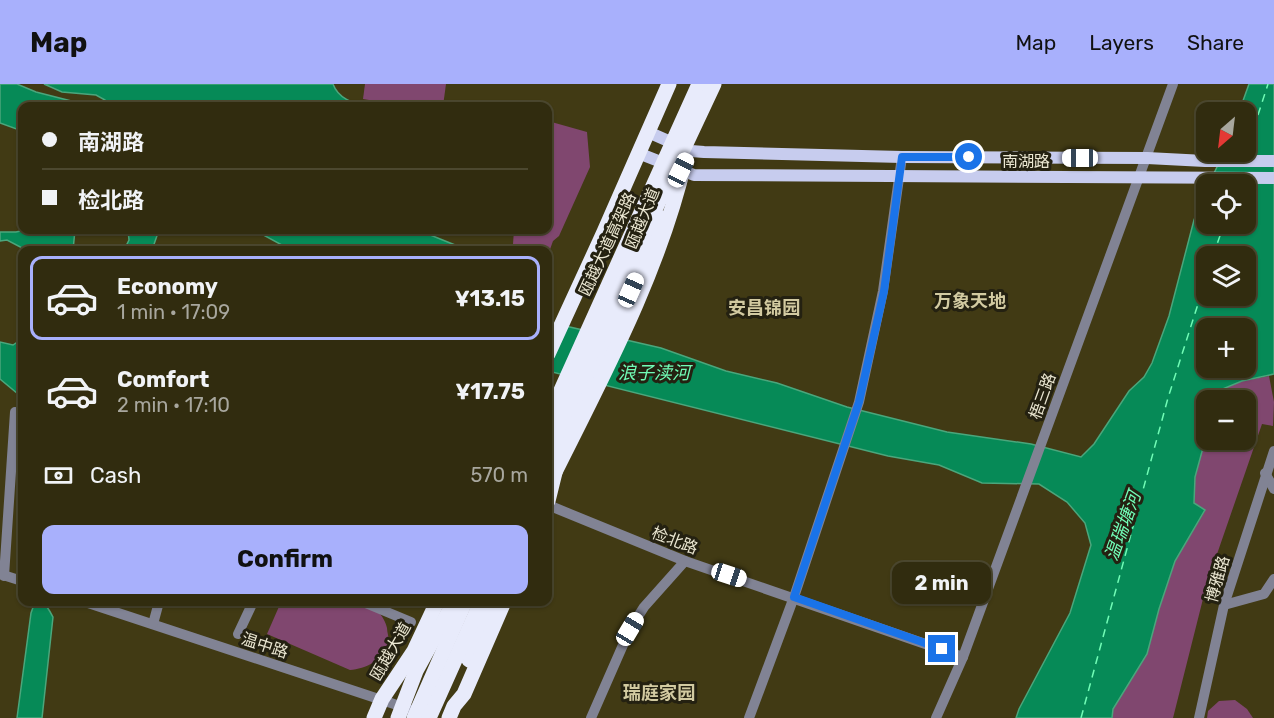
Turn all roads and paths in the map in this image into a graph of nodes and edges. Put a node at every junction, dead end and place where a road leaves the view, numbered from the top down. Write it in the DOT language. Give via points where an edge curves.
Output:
graph roads {
  1 [pos="669,84"];
  2 [pos="699,84"];
  3 [pos="714,84"];
  4 [pos="720,84"];
  5 [pos="1173,84"];
  6 [pos="693,128"];
  7 [pos="648,132"];
  8 [pos="691,151"];
  9 [pos="638,153"];
  10 [pos="902,157"];
  11 [pos="1147,158"];
  12 [pos="1274,161"];
  13 [pos="681,170"];
  14 [pos="1138,177"];
  15 [pos="900,178"];
  16 [pos="1274,178"];
  17 [pos="552,344"];
  18 [pos="552,409"];
  19 [pos="15,412"];
  20 [pos="552,442"];
  21 [pos="1274,451"];
  22 [pos="1265,473"];
  23 [pos="552,478"];
  24 [pos="552,486"];
  25 [pos="1274,489"];
  26 [pos="552,505"];
  27 [pos="685,561"];
  28 [pos="2,575"];
  29 [pos="1274,579"];
  30 [pos="18,581"];
  31 [pos="794,597"];
  32 [pos="1224,605"];
  33 [pos="97,606"];
  34 [pos="158,606"];
  35 [pos="251,606"];
  36 [pos="373,606"];
  37 [pos="435,606"];
  38 [pos="452,606"];
  39 [pos="463,606"];
  40 [pos="479,606"];
  41 [pos="492,606"];
  42 [pos="502,606"];
  43 [pos="411,622"];
  44 [pos="153,624"];
  45 [pos="238,634"];
  46 [pos="963,657"];
  47 [pos="382,699"];
  48 [pos="452,712"];
  49 [pos="374,718"];
  50 [pos="398,718"];
  51 [pos="414,718"];
  52 [pos="429,718"];
  53 [pos="435,718"];
  54 [pos="591,718"];
  55 [pos="749,718"];
  56 [pos="936,718"];
  57 [pos="1199,718"];
  1 -- 7 [label="highway, 瓯越大道"];
  2 -- 18 [label="highway, 瓯越大道高架路, bridge"];
  3 -- 6 [label="highway, 瓯越大道高架路, bridge"];
  4 -- 8 [label="highway, 瓯越大道"];
  5 -- 11 [label="street, 梧三路"];
  6 -- 20 [label="highway, 瓯越大道高架路, bridge"];
  6 -- 23 [label="highway, bridge" via="678,191 652,268"];
  7 -- 8 [label="main road, 南湖路"];
  7 -- 9 [label="highway, 瓯越大道"];
  8 -- 10 [label="main road, 南湖路"];
  8 -- 13 [label="highway, 瓯越大道"];
  9 -- 13 [label="main road, 南湖路"];
  9 -- 17 [label="highway, 瓯越大道"];
  10 -- 11 [label="main road, 南湖路"];
  10 -- 15 [label="street"];
  11 -- 12 [label="main road, 南湖路"];
  11 -- 14 [label="street, 梧三路"];
  13 -- 15 [label="main road, 南湖路" via="694,175"];
  13 -- 24 [label="highway, 瓯越大道" via="648,253 564,436"];
  14 -- 15 [label="main road, 南湖路"];
  14 -- 16 [label="main road, 南湖路"];
  14 -- 46 [label="street, 梧三路"];
  15 -- 31 [label="street" via="884,291 859,402"];
  19 -- 28 [label="street"];
  21 -- 22 [label="street, 博雅路"];
  22 -- 25 [label="street"];
  22 -- 32 [label="street, 博雅路"];
  26 -- 27 [label="street, 检北路"];
  27 -- 31 [label="street, 检北路"];
  27 -- 54 [label="street" via="635,622"];
  28 -- 30 [label="street"];
  29 -- 32 [label="street" via="1264,594"];
  31 -- 46 [label="street, 检北路"];
  31 -- 55 [label="street"];
  32 -- 57 [label="street, 博雅路"];
  33 -- 44 [label="street, 温中路"];
  34 -- 44 [label="street"];
  35 -- 45 [label="street"];
  36 -- 43 [label="street"];
  37 -- 47 [label="highway, 瓯越大道" via="414,651"];
  38 -- 50 [label="highway, bridge" via="416,671"];
  39 -- 51 [label="highway, bridge"];
  40 -- 52 [label="highway, bridge"];
  41 -- 48 [label="highway" via="476,639"];
  42 -- 48 [label="highway" via="464,694"];
  44 -- 47 [label="street, 温中路"];
  46 -- 56 [label="street, 梧三路"];
  47 -- 49 [label="highway, 瓯越大道"];
  47 -- 53 [label="street, 温中路"];
}
